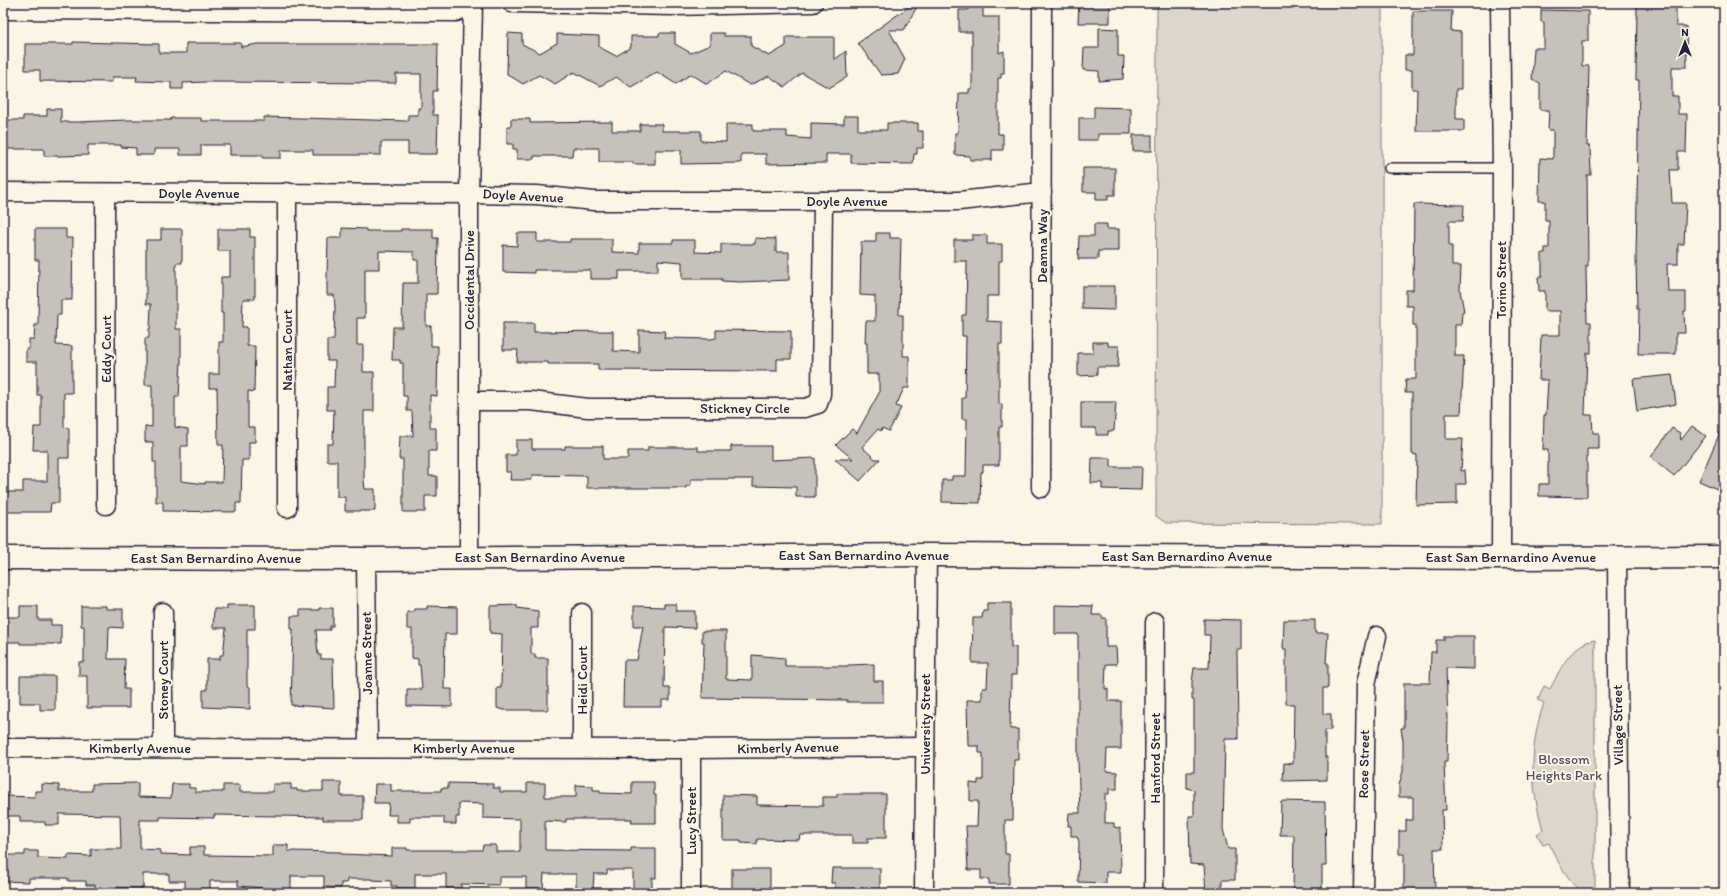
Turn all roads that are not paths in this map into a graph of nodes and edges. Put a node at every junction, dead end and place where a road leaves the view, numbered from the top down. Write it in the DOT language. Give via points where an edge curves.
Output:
graph roads {
  1 [pos="472,3"];
  2 [pos="512,3"];
  3 [pos="813,3"];
  4 [pos="1042,3"];
  5 [pos="1500,3"];
  6 [pos="3,10"];
  7 [pos="1389,168"];
  8 [pos="1502,168"];
  9 [pos="3,192"];
  10 [pos="287,192"];
  11 [pos="1042,192"];
  12 [pos="105,193"];
  13 [pos="469,194"];
  14 [pos="823,201"];
  15 [pos="469,401"];
  16 [pos="1041,488"];
  17 [pos="106,506"];
  18 [pos="287,508"];
  19 [pos="926,555"];
  20 [pos="1617,556"];
  21 [pos="1724,556"];
  22 [pos="3,558"];
  23 [pos="366,558"];
  24 [pos="469,558"];
  25 [pos="1501,558"];
  26 [pos="163,612"];
  27 [pos="582,613"];
  28 [pos="1155,622"];
  29 [pos="1377,636"];
  30 [pos="925,747"];
  31 [pos="3,748"];
  32 [pos="163,748"];
  33 [pos="368,748"];
  34 [pos="582,748"];
  35 [pos="691,749"];
  36 [pos="691,893"];
  37 [pos="924,893"];
  38 [pos="1154,893"];
  39 [pos="1362,893"];
  40 [pos="1620,893"];
  1 -- 6 [label="street" via="456,12"];
  1 -- 13 [label="street, Occidental Drive"];
  2 -- 3 [label="street" via="666,6"];
  4 -- 11 [label="street, Deanna Way"];
  5 -- 8 [label="street, Torino Street"];
  7 -- 8 [label="lane"];
  8 -- 25 [label="street, Torino Street"];
  9 -- 12 [label="street, Doyle Avenue"];
  10 -- 12 [label="street, Doyle Avenue"];
  10 -- 13 [label="street, Doyle Avenue"];
  10 -- 18 [label="street, Nathan Court"];
  11 -- 14 [label="street, Doyle Avenue" via="959,201"];
  11 -- 16 [label="street, Deanna Way"];
  12 -- 17 [label="street, Eddy Court"];
  13 -- 14 [label="street, Doyle Avenue" via="537,195 594,201"];
  13 -- 15 [label="street, Occidental Drive"];
  14 -- 15 [label="street, Stickney Circle" via="822,394 818,404 805,408 588,408 531,401"];
  15 -- 24 [label="street, Occidental Drive"];
  19 -- 24 [label="street, East San Bernardino Avenue"];
  19 -- 25 [label="street, East San Bernardino Avenue"];
  19 -- 30 [label="street, University Street"];
  20 -- 21 [label="street, East San Bernardino Avenue"];
  20 -- 25 [label="street, East San Bernardino Avenue"];
  20 -- 40 [label="street, Village Street"];
  22 -- 23 [label="street, East San Bernardino Avenue"];
  23 -- 24 [label="street, East San Bernardino Avenue"];
  23 -- 33 [label="street, Joanne Street"];
  26 -- 32 [label="street, Stoney Court"];
  27 -- 34 [label="street, Heidi Court"];
  28 -- 38 [label="street, Hanford Street"];
  29 -- 39 [label="street, Rose Street" via="1366,684"];
  30 -- 35 [label="street, Kimberly Avenue"];
  30 -- 37 [label="street, University Street"];
  31 -- 32 [label="street, Kimberly Avenue"];
  32 -- 33 [label="street, Kimberly Avenue"];
  33 -- 34 [label="street, Kimberly Avenue"];
  34 -- 35 [label="street, Kimberly Avenue"];
  35 -- 36 [label="street, Lucy Street"];
}
